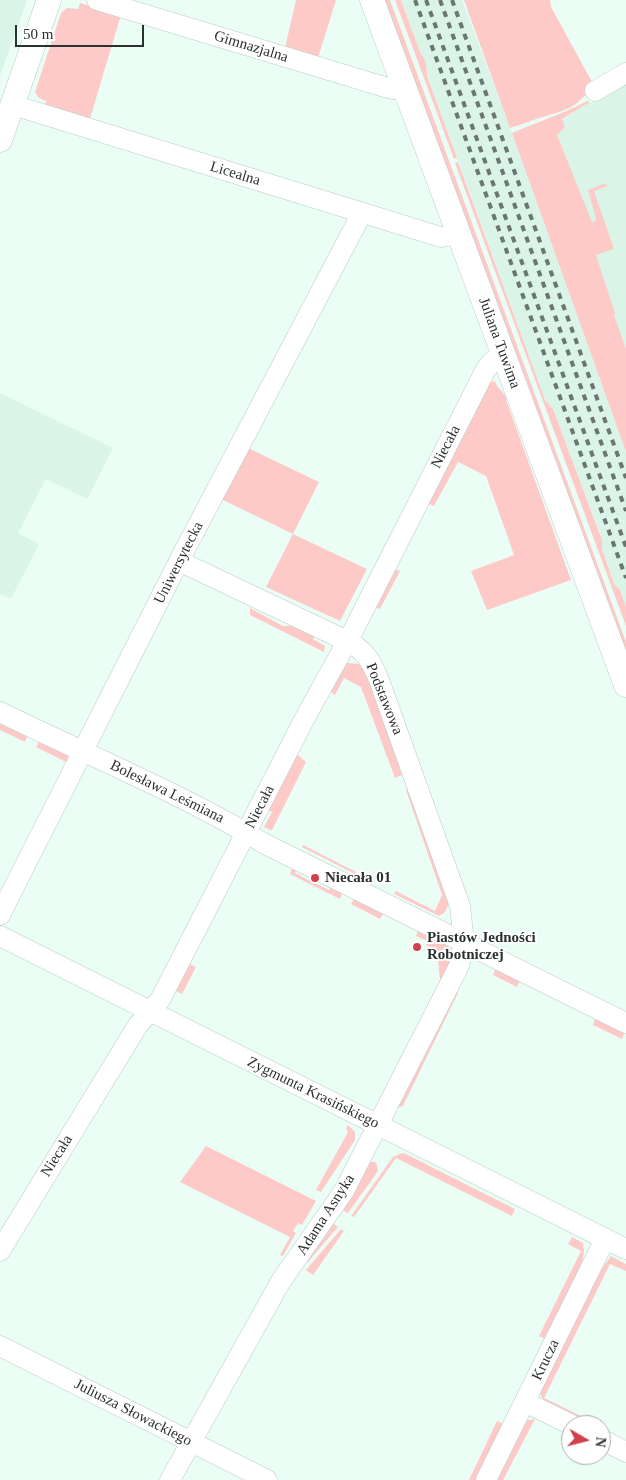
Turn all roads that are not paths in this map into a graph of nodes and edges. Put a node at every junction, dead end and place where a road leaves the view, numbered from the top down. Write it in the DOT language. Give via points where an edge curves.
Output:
graph roads {
  1 [pos="49,0"];
  2 [pos="97,0"];
  3 [pos="372,0"];
  4 [pos="626,73"];
  5 [pos="404,87"];
  6 [pos="595,91"];
  7 [pos="13,105"];
  8 [pos="0,140"];
  9 [pos="362,213"];
  10 [pos="458,234"];
  11 [pos="504,355"];
  12 [pos="179,561"];
  13 [pos="347,641"];
  14 [pos="626,685"];
  15 [pos="0,712"];
  16 [pos="83,751"];
  17 [pos="246,832"];
  18 [pos="0,915"];
  19 [pos="0,936"];
  20 [pos="464,942"];
  21 [pos="151,1011"];
  22 [pos="626,1023"];
  23 [pos="378,1126"];
  24 [pos="605,1239"];
  25 [pos="626,1250"];
  26 [pos="0,1251"];
  27 [pos="0,1346"];
  28 [pos="526,1402"];
  29 [pos="561,1420"];
  30 [pos="191,1442"];
  31 [pos="611,1444"];
  32 [pos="626,1452"];
  33 [pos="170,1480"];
  34 [pos="267,1480"];
  35 [pos="486,1480"];
  1 -- 7 [label="street"];
  2 -- 5 [label="street, Gimnazjalna" via="388,88"];
  3 -- 5 [label="street, Juliana Tuwima"];
  4 -- 6 [label="street"];
  5 -- 10 [label="street, Juliana Tuwima"];
  7 -- 8 [label="street"];
  7 -- 9 [label="street, Licealna"];
  9 -- 10 [label="street, Licealna" via="440,237"];
  9 -- 12 [label="street, Uniwersytecka"];
  10 -- 11 [label="street, Juliana Tuwima"];
  11 -- 13 [label="street, Niecała" via="486,369"];
  11 -- 14 [label="street, Juliana Tuwima"];
  12 -- 13 [label="street, Podstawowa"];
  12 -- 16 [label="street, Uniwersytecka"];
  13 -- 17 [label="street, Niecała"];
  13 -- 20 [label="street, Podstawowa" via="366,654 379,680 460,906"];
  15 -- 16 [label="street, Bolesława Leśmiana"];
  16 -- 17 [label="street, Bolesława Leśmiana"];
  16 -- 18 [label="street, Uniwersytecka"];
  17 -- 20 [label="street, Bolesława Leśmiana"];
  17 -- 21 [label="street, Niecała" via="162,997"];
  19 -- 21 [label="street, Zygmunta Krasińskiego"];
  20 -- 22 [label="street, Bolesława Leśmiana"];
  20 -- 23 [label="street, Adama Asnyka" via="459,966"];
  21 -- 23 [label="street, Zygmunta Krasińskiego"];
  21 -- 26 [label="street, Niecała" via="138,1025"];
  23 -- 24 [label="street, Zygmunta Krasińskiego"];
  23 -- 30 [label="street, Adama Asnyka" via="344,1191 281,1281"];
  24 -- 25 [label="street, Zygmunta Krasińskiego"];
  24 -- 28 [label="street, Krucza"];
  27 -- 30 [label="street, Juliusza Słowackiego"];
  28 -- 29 [label="street"];
  28 -- 35 [label="street, Krucza"];
  30 -- 33 [label="street, Adama Asnyka"];
  30 -- 34 [label="street, Juliusza Słowackiego"];
  31 -- 32 [label="street"];
}
